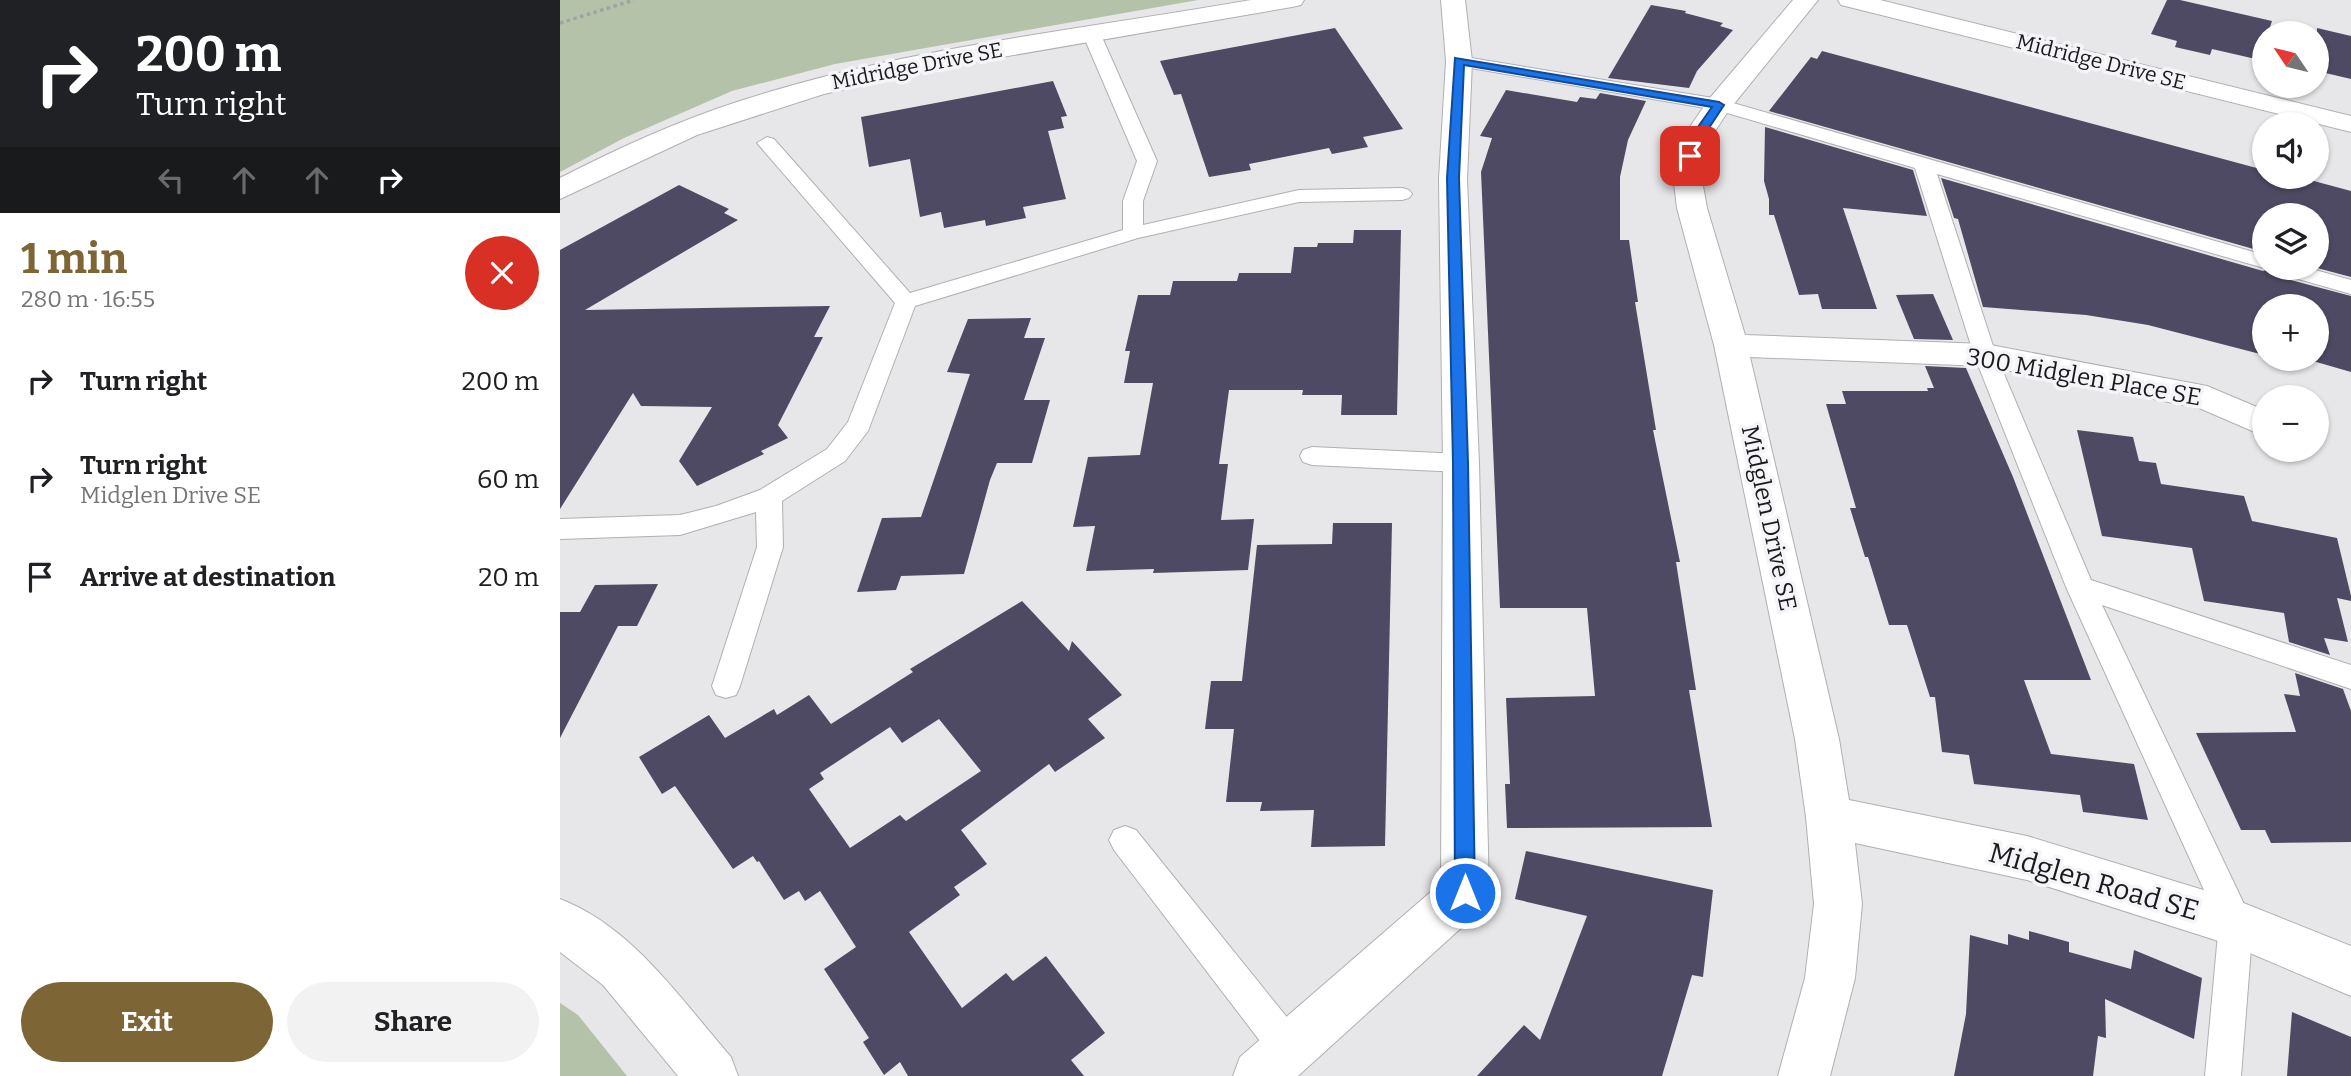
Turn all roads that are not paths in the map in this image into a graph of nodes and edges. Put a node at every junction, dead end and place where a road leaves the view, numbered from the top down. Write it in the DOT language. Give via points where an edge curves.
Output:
graph roads {
  1 [pos="1292,0"];
  2 [pos="1452,0"];
  3 [pos="1806,0"];
  4 [pos="1850,0"];
  5 [pos="1092,35"];
  6 [pos="1459,61"];
  7 [pos="1719,105"];
  8 [pos="2351,124"];
  9 [pos="767,143"];
  10 [pos="1924,164"];
  11 [pos="560,190"];
  12 [pos="1402,194"];
  13 [pos="1133,233"];
  14 [pos="2252,259"];
  15 [pos="2327,280"];
  16 [pos="2351,287"];
  17 [pos="906,302"];
  18 [pos="1731,345"];
  19 [pos="1985,355"];
  20 [pos="2252,419"];
  21 [pos="1312,456"];
  22 [pos="1461,463"];
  23 [pos="769,496"];
  24 [pos="560,529"];
  25 [pos="2080,586"];
  26 [pos="2351,677"];
  27 [pos="726,686"];
  28 [pos="1829,817"];
  29 [pos="1125,840"];
  30 [pos="560,922"];
  31 [pos="2236,923"];
  32 [pos="2351,971"];
  33 [pos="1289,1049"];
  34 [pos="712,1076"];
  35 [pos="1259,1076"];
  36 [pos="1804,1076"];
  37 [pos="2223,1076"];
  1 -- 5 [label="street, Midridge Drive SE"];
  2 -- 6 [label="street"];
  3 -- 7 [label="street, Midglen Drive SE"];
  4 -- 8 [label="street, Midridge Drive SE"];
  5 -- 11 [label="street, Midridge Drive SE" via="960,55 775,97 639,148"];
  5 -- 13 [label="lane" via="1147,161 1133,201"];
  6 -- 7 [label="lane"];
  6 -- 22 [label="street" via="1453,178"];
  7 -- 10 [label="lane"];
  7 -- 18 [label="street, Midglen Drive SE" via="1697,137 1686,175"];
  9 -- 17 [label="lane"];
  10 -- 14 [label="lane"];
  10 -- 19 [label="lane"];
  12 -- 13 [label="lane" via="1299,196"];
  13 -- 17 [label="lane"];
  15 -- 16 [label="lane"];
  17 -- 23 [label="lane" via="859,425 836,455"];
  18 -- 19 [label="street, 300 Midglen Place SE"];
  18 -- 28 [label="street, Midglen Drive SE" via="1817,739"];
  19 -- 20 [label="street, 300 Midglen Place SE" via="2207,398"];
  19 -- 25 [label="lane"];
  21 -- 22 [label="lane"];
  22 -- 33 [label="street" via="1465,893"];
  23 -- 24 [label="lane" via="680,525"];
  23 -- 27 [label="lane" via="770,547"];
  25 -- 26 [label="lane"];
  25 -- 31 [label="lane"];
  28 -- 31 [label="street, Midglen Road SE" via="2027,858"];
  28 -- 36 [label="street, Midglen Drive SE" via="1838,904 1830,978"];
  29 -- 33 [label="lane"];
  30 -- 34 [label="street" via="621,968"];
  31 -- 32 [label="street, Midglen Road SE"];
  31 -- 37 [label="lane"];
  33 -- 35 [label="street"];
}
